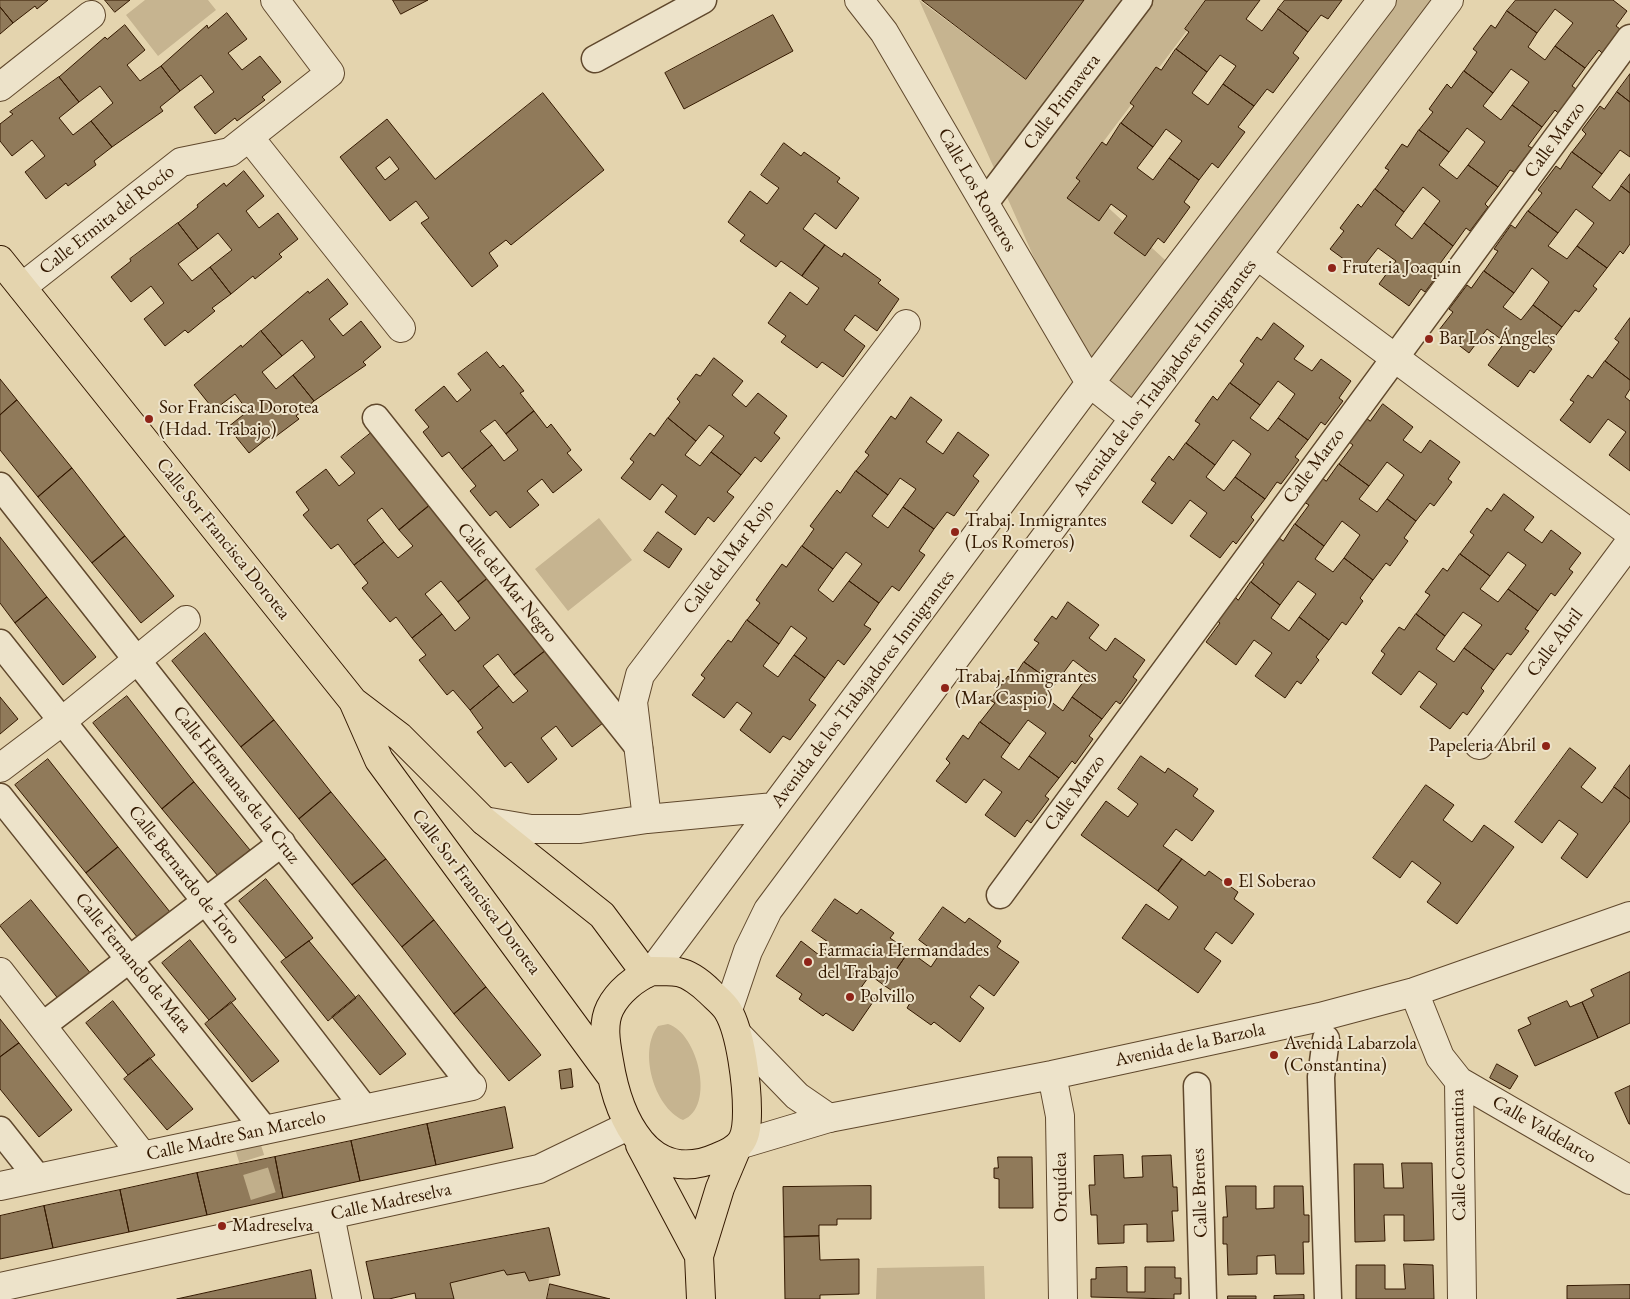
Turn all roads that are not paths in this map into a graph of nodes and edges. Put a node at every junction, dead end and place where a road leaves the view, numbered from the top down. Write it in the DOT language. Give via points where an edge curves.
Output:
graph roads {
  1 [pos="274,0"];
  2 [pos="703,0"];
  3 [pos="859,0"];
  4 [pos="1139,0"];
  5 [pos="1382,0"];
  6 [pos="1449,0"];
  7 [pos="91,15"];
  8 [pos="1630,38"];
  9 [pos="596,60"];
  10 [pos="0,87"];
  11 [pos="249,137"];
  12 [pos="985,204"];
  13 [pos="1258,256"];
  14 [pos="0,260"];
  15 [pos="22,287"];
  16 [pos="906,324"];
  17 [pos="401,328"];
  18 [pos="1395,358"];
  19 [pos="1090,383"];
  20 [pos="376,418"];
  21 [pos="1134,418"];
  22 [pos="3,495"];
  23 [pos="1630,533"];
  24 [pos="1630,542"];
  25 [pos="186,620"];
  26 [pos="0,643"];
  27 [pos="136,659"];
  28 [pos="353,701"];
  29 [pos="62,722"];
  30 [pos="1479,745"];
  31 [pos="639,748"];
  32 [pos="0,768"];
  33 [pos="0,797"];
  34 [pos="774,808"];
  35 [pos="647,819"];
  36 [pos="484,821"];
  37 [pos="282,843"];
  38 [pos="1000,895"];
  39 [pos="206,902"];
  40 [pos="1630,916"];
  41 [pos="130,959"];
  42 [pos="0,972"];
  43 [pos="648,972"];
  44 [pos="1414,992"];
  45 [pos="728,1010"];
  46 [pos="42,1026"];
  47 [pos="739,1036"];
  48 [pos="1326,1040"];
  49 [pos="1052,1075"];
  50 [pos="611,1076"];
  51 [pos="1459,1081"];
  52 [pos="472,1086"];
  53 [pos="1197,1086"];
  54 [pos="365,1110"];
  55 [pos="829,1118"];
  56 [pos="0,1130"];
  57 [pos="265,1130"];
  58 [pos="633,1134"];
  59 [pos="739,1147"];
  60 [pos="143,1156"];
  61 [pos="38,1178"];
  62 [pos="1630,1180"];
  63 [pos="0,1186"];
  64 [pos="330,1215"];
  65 [pos="700,1256"];
  66 [pos="0,1287"];
  67 [pos="347,1299"];
  68 [pos="701,1299"];
  69 [pos="1063,1299"];
  70 [pos="1202,1299"];
  71 [pos="1328,1299"];
  72 [pos="1462,1299"];
  1 -- 11 [label="street, Calle Ermita del Rocío" via="330,73"];
  2 -- 9 [label="street"];
  3 -- 12 [label="street, Calle Los Romeros" via="884,32"];
  4 -- 12 [label="street, Calle Primavera"];
  5 -- 19 [label="street, Avenida de los Trabajadores Inmigrantes"];
  6 -- 13 [label="street, Avenida de los Trabajadores Inmigrantes"];
  7 -- 10 [label="street"];
  8 -- 18 [label="street, Calle Marzo"];
  11 -- 15 [label="street, Calle Ermita del Rocío" via="230,152 180,162"];
  11 -- 17 [label="street"];
  12 -- 19 [label="street, Calle Los Romeros"];
  13 -- 18 [label="street"];
  13 -- 21 [label="street, Avenida de los Trabajadores Inmigrantes"];
  14 -- 15 [label="main road, Calle Sor Francisca Dorotea"];
  15 -- 28 [label="main road, Calle Sor Francisca Dorotea"];
  16 -- 31 [label="street, Calle del Mar Rojo" via="640,675 633,702"];
  18 -- 23 [label="street"];
  18 -- 38 [label="street, Calle Marzo"];
  19 -- 21 [label="street"];
  19 -- 34 [label="street, Avenida de los Trabajadores Inmigrantes"];
  20 -- 31 [label="street, Calle del Mar Negro"];
  21 -- 45 [label="street, Avenida de los Trabajadores Inmigrantes" via="768,910 748,951"];
  22 -- 27 [label="street, Calle Hermanas de la Cruz"];
  24 -- 30 [label="street, Calle Abril"];
  25 -- 27 [label="street"];
  26 -- 29 [label="street, Calle Bernardo de Toro"];
  27 -- 29 [label="street"];
  27 -- 37 [label="street, Calle Hermanas de la Cruz"];
  28 -- 36 [label="main road, Calle Sor Francisca Dorotea" via="400,736"];
  28 -- 50 [label="main road, Calle Sor Francisca Dorotea" via="379,760"];
  29 -- 32 [label="street"];
  29 -- 39 [label="street, Calle Bernardo de Toro"];
  31 -- 35 [label="street, Calle del Mar Rojo"];
  33 -- 41 [label="street, Calle Fernando de Mata"];
  34 -- 35 [label="street"];
  34 -- 43 [label="street, Avenida de los Trabajadores Inmigrantes"];
  35 -- 36 [label="street" via="580,829 531,829"];
  36 -- 43 [label="main road, Calle Sor Francisca Dorotea" via="602,915"];
  37 -- 39 [label="street"];
  37 -- 52 [label="street, Calle Hermanas de la Cruz"];
  39 -- 41 [label="street"];
  39 -- 54 [label="street, Calle Bernardo de Toro"];
  40 -- 44 [label="street, Avenida de la Barzola"];
  41 -- 46 [label="street"];
  41 -- 57 [label="street, Calle Fernando de Mata"];
  42 -- 46 [label="street"];
  43 -- 45 [label="main road" via="680,972 702,984"];
  43 -- 50 [label="main road" via="624,989 609,1009 604,1036"];
  44 -- 49 [label="street, Avenida de la Barzola" via="1320,1017"];
  44 -- 51 [label="street, Calle Constantina" via="1440,1057"];
  45 -- 47 [label="main road"];
  46 -- 60 [label="street"];
  47 -- 55 [label="street" via="797,1096"];
  47 -- 59 [label="main road" via="747,1112"];
  48 -- 71 [label="street" via="1321,1077"];
  49 -- 55 [label="street, Avenida de la Barzola"];
  49 -- 69 [label="street, Orquídea" via="1060,1116"];
  50 -- 58 [label="main road"];
  51 -- 62 [label="street, Calle Valdelarco"];
  51 -- 72 [label="street, Calle Constantina"];
  52 -- 54 [label="street, Calle Madre San Marcelo"];
  53 -- 70 [label="street, Calle Brenes"];
  54 -- 57 [label="street, Calle Madre San Marcelo"];
  55 -- 59 [label="street, Avenida de la Barzola"];
  56 -- 61 [label="street"];
  57 -- 60 [label="street, Calle Madre San Marcelo"];
  58 -- 59 [label="main road" via="662,1160 683,1164 711,1161"];
  58 -- 64 [label="street, Calle Madreselva" via="540,1169"];
  58 -- 65 [label="main road"];
  59 -- 65 [label="main road" via="720,1188"];
  60 -- 61 [label="street, Calle Madre San Marcelo"];
  61 -- 63 [label="street, Calle Madre San Marcelo"];
  64 -- 66 [label="street, Calle Madreselva"];
  64 -- 67 [label="street"];
  65 -- 68 [label="main road"];
}
